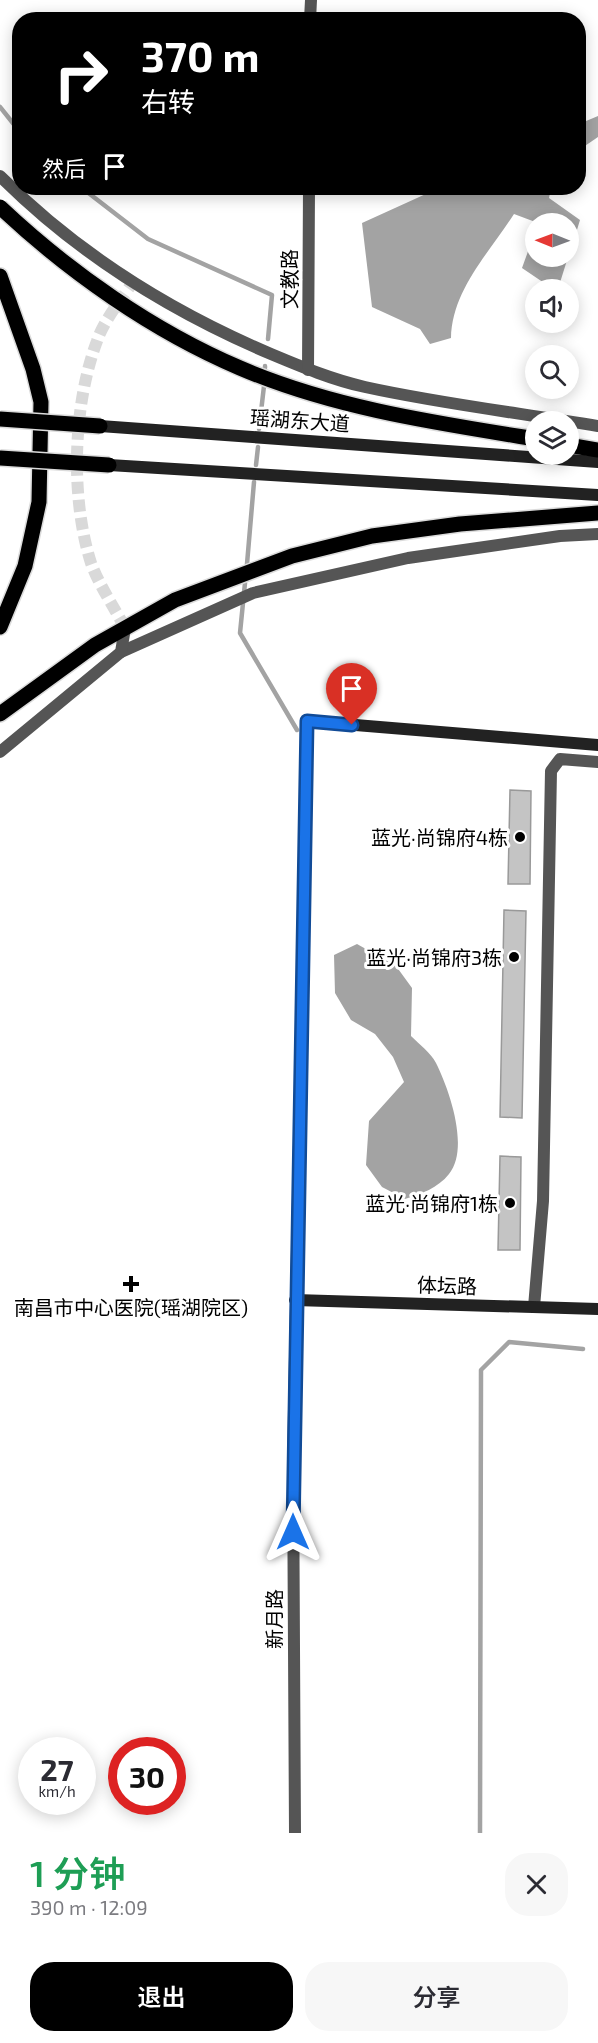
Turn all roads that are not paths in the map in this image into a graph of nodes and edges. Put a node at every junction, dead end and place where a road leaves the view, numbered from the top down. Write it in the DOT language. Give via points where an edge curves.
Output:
graph roads {
  1 [pos="0,176"];
  2 [pos="12,189"];
  3 [pos="18,195"];
  4 [pos="309,195"];
  5 [pos="0,207"];
  6 [pos="0,276"];
  7 [pos="308,370"];
  8 [pos="0,419"];
  9 [pos="100,426"];
  10 [pos="598,426"];
  11 [pos="525,437"];
  12 [pos="579,447"];
  13 [pos="598,450"];
  14 [pos="0,458"];
  15 [pos="598,462"];
  16 [pos="109,465"];
  17 [pos="598,495"];
  18 [pos="598,513"];
  19 [pos="598,534"];
  20 [pos="0,627"];
  21 [pos="125,628"];
  22 [pos="121,652"];
  23 [pos="0,714"];
  24 [pos="307,721"];
  25 [pos="598,745"];
  26 [pos="0,752"];
  27 [pos="598,762"];
  28 [pos="295,1300"];
  29 [pos="534,1307"];
  30 [pos="598,1309"];
  31 [pos="295,1833"];
  1 -- 2 [label="street"];
  3 -- 7 [label="street" via="118,273 211,329"];
  4 -- 7 [label="street, 文教路"];
  5 -- 11 [label="main road, bridge" via="108,294 172,334 240,369 355,406"];
  6 -- 20 [label="main road" via="41,402 39,502 25,566"];
  7 -- 10 [label="street" via="364,387"];
  8 -- 9 [label="main road, 瑶湖东大道, bridge"];
  9 -- 15 [label="main road, 瑶湖东大道"];
  12 -- 13 [label="main road"];
  14 -- 16 [label="main road, bridge"];
  16 -- 17 [label="main road"];
  18 -- 21 [label="main road" via="460,524 372,536 292,556 175,600"];
  19 -- 22 [label="street" via="408,558 253,593"];
  21 -- 22 [label="street"];
  21 -- 23 [label="main road"];
  22 -- 26 [label="street"];
  24 -- 25 [label="main road"];
  24 -- 28 [label="street, 新月路"];
  27 -- 29 [label="street" via="560,759 551,771 543,1201"];
  28 -- 29 [label="main road, 体坛路"];
  28 -- 31 [label="street, 新月路"];
  29 -- 30 [label="main road, 体坛路"];
}
